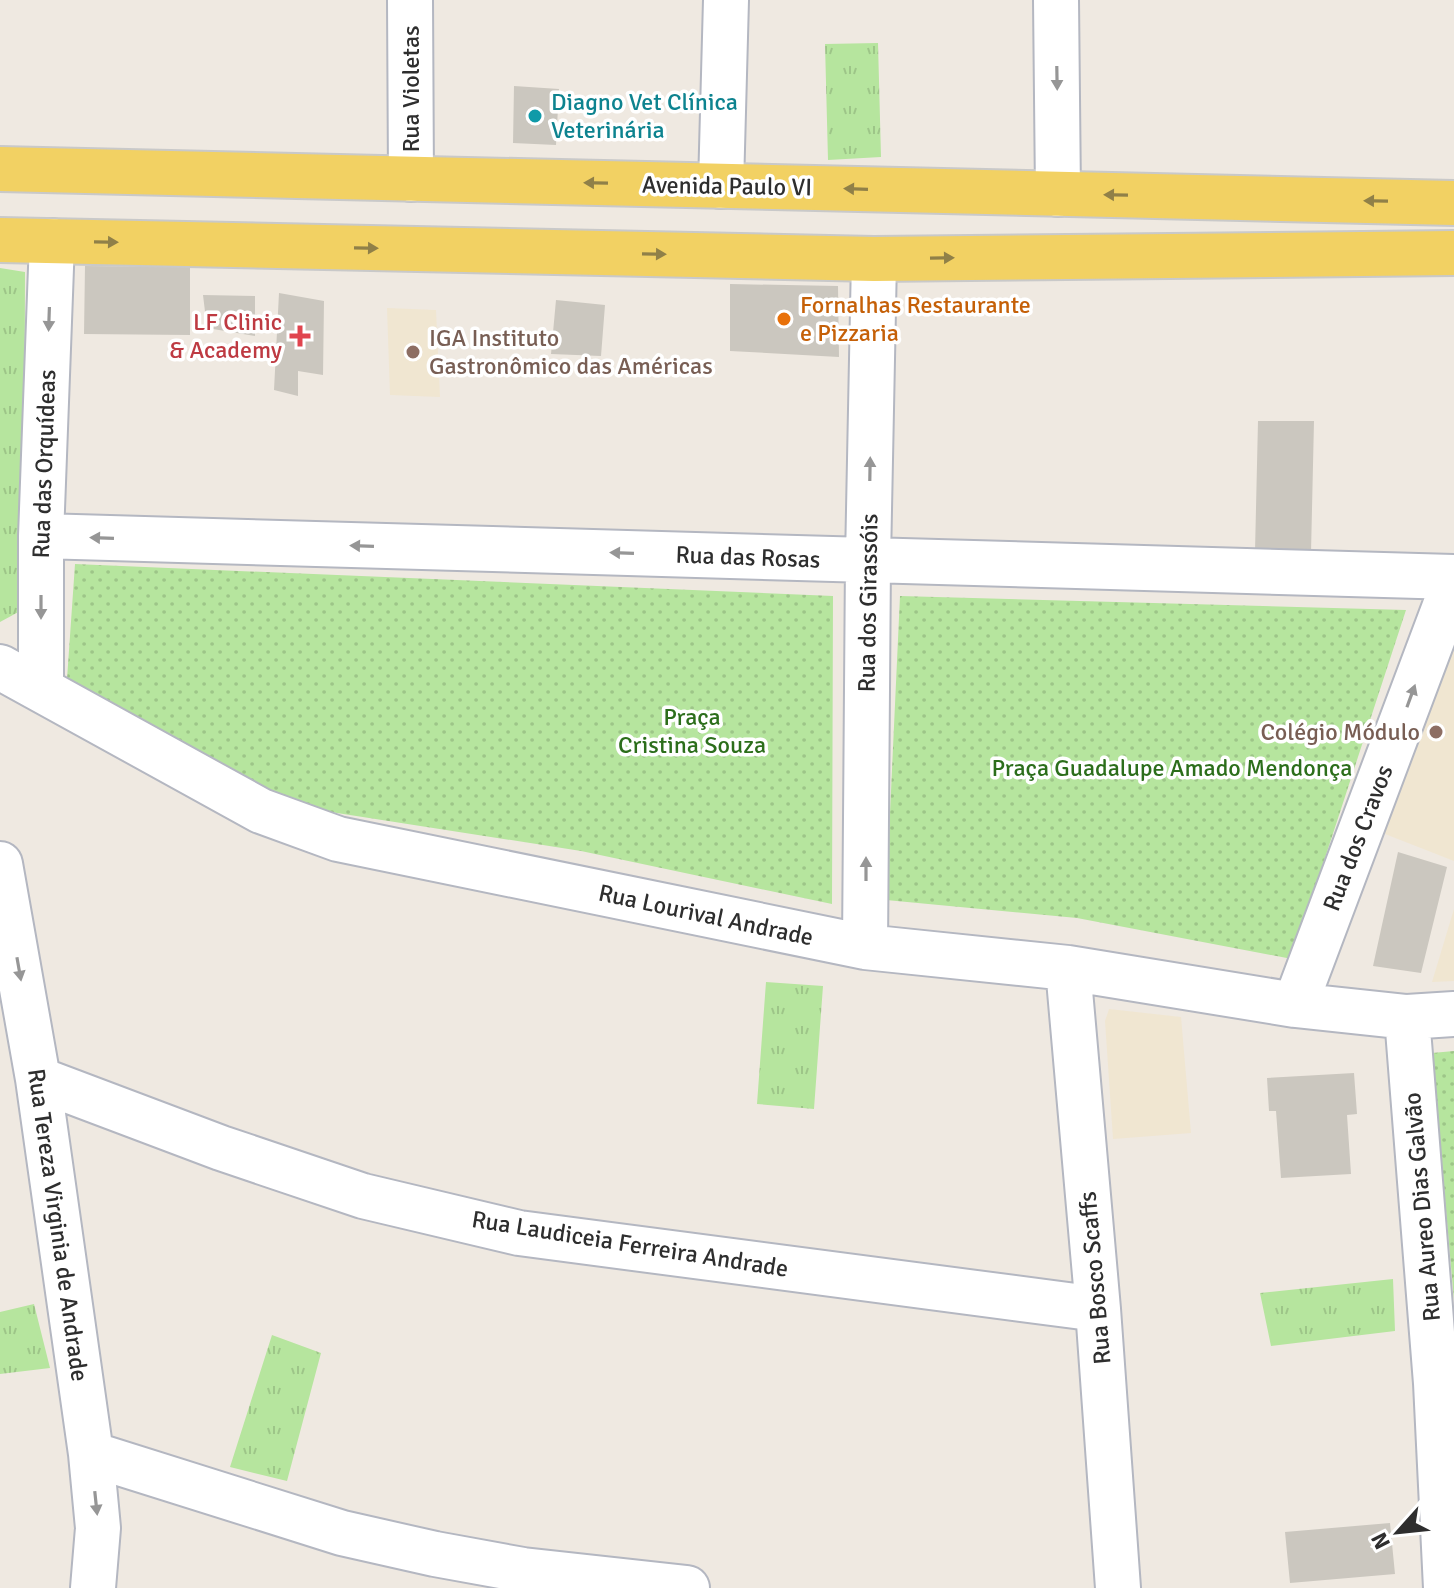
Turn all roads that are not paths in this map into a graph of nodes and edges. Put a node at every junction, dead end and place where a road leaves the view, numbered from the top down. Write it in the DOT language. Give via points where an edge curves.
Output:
graph roads {
  1 [pos="410,0"];
  2 [pos="726,0"];
  3 [pos="1056,0"];
  4 [pos="0,169"];
  5 [pos="411,179"];
  6 [pos="721,186"];
  7 [pos="1058,194"];
  8 [pos="1454,203"];
  9 [pos="0,240"];
  10 [pos="52,241"];
  11 [pos="1454,253"];
  12 [pos="874,259"];
  13 [pos="41,536"];
  14 [pos="868,560"];
  15 [pos="1454,579"];
  16 [pos="0,667"];
  17 [pos="41,688"];
  18 [pos="0,864"];
  19 [pos="865,947"];
  20 [pos="1068,968"];
  21 [pos="1295,1005"];
  22 [pos="1454,1014"];
  23 [pos="1407,1017"];
  24 [pos="38,1079"];
  25 [pos="1098,1309"];
  26 [pos="1445,1382"];
  27 [pos="91,1454"];
  28 [pos="93,1588"];
  29 [pos="687,1588"];
  30 [pos="1118,1588"];
  31 [pos="1446,1588"];
  1 -- 5 [label="street, Rua Violetas"];
  2 -- 6 [label="street"];
  3 -- 7 [label="street, one-way"];
  4 -- 5 [label="main road, Avenida Paulo VI"];
  6 -- 5 [label="main road, Avenida Paulo VI, one-way"];
  7 -- 6 [label="main road, Avenida Paulo VI, one-way"];
  8 -- 7 [label="main road, Avenida Paulo VI, one-way"];
  9 -- 10 [label="main road"];
  10 -- 12 [label="main road, one-way"];
  10 -- 13 [label="street, Rua das Orquídeas, one-way"];
  12 -- 11 [label="main road, one-way"];
  14 -- 12 [label="street, Rua dos Girassóis, one-way"];
  14 -- 13 [label="street, Rua das Rosas, one-way"];
  13 -- 17 [label="street, Rua das Orquídeas, one-way"];
  14 -- 15 [label="street, Rua das Rosas"];
  19 -- 14 [label="street, Rua dos Girassóis, one-way"];
  21 -- 15 [label="street, Rua dos Cravos, one-way"];
  16 -- 17 [label="street, Rua Lourival Andrade"];
  17 -- 19 [label="street, Rua Lourival Andrade" via="261,811 338,839"];
  18 -- 24 [label="street, Rua Tereza Virginia de Andrade, one-way"];
  19 -- 20 [label="street, Rua Lourival Andrade"];
  20 -- 21 [label="street, Rua Lourival Andrade"];
  20 -- 25 [label="street, Rua Bosco Scaffs"];
  21 -- 23 [label="street, Rua Lourival Andrade"];
  22 -- 23 [label="street, Rua Lourival Andrade"];
  23 -- 26 [label="street, Rua Aureo Dias Galvão"];
  24 -- 25 [label="street, Rua Laudiceia Ferreira Andrade" via="363,1196 519,1233"];
  24 -- 27 [label="street, Rua Tereza Virginia de Andrade"];
  25 -- 30 [label="street, Rua Bosco Scaffs"];
  26 -- 31 [label="street, Rua Aureo Dias Galvão"];
  27 -- 28 [label="street, Rua Tereza Virginia de Andrade, one-way" via="98,1528"];
  27 -- 29 [label="street" via="342,1533 435,1554 523,1570"];
}
